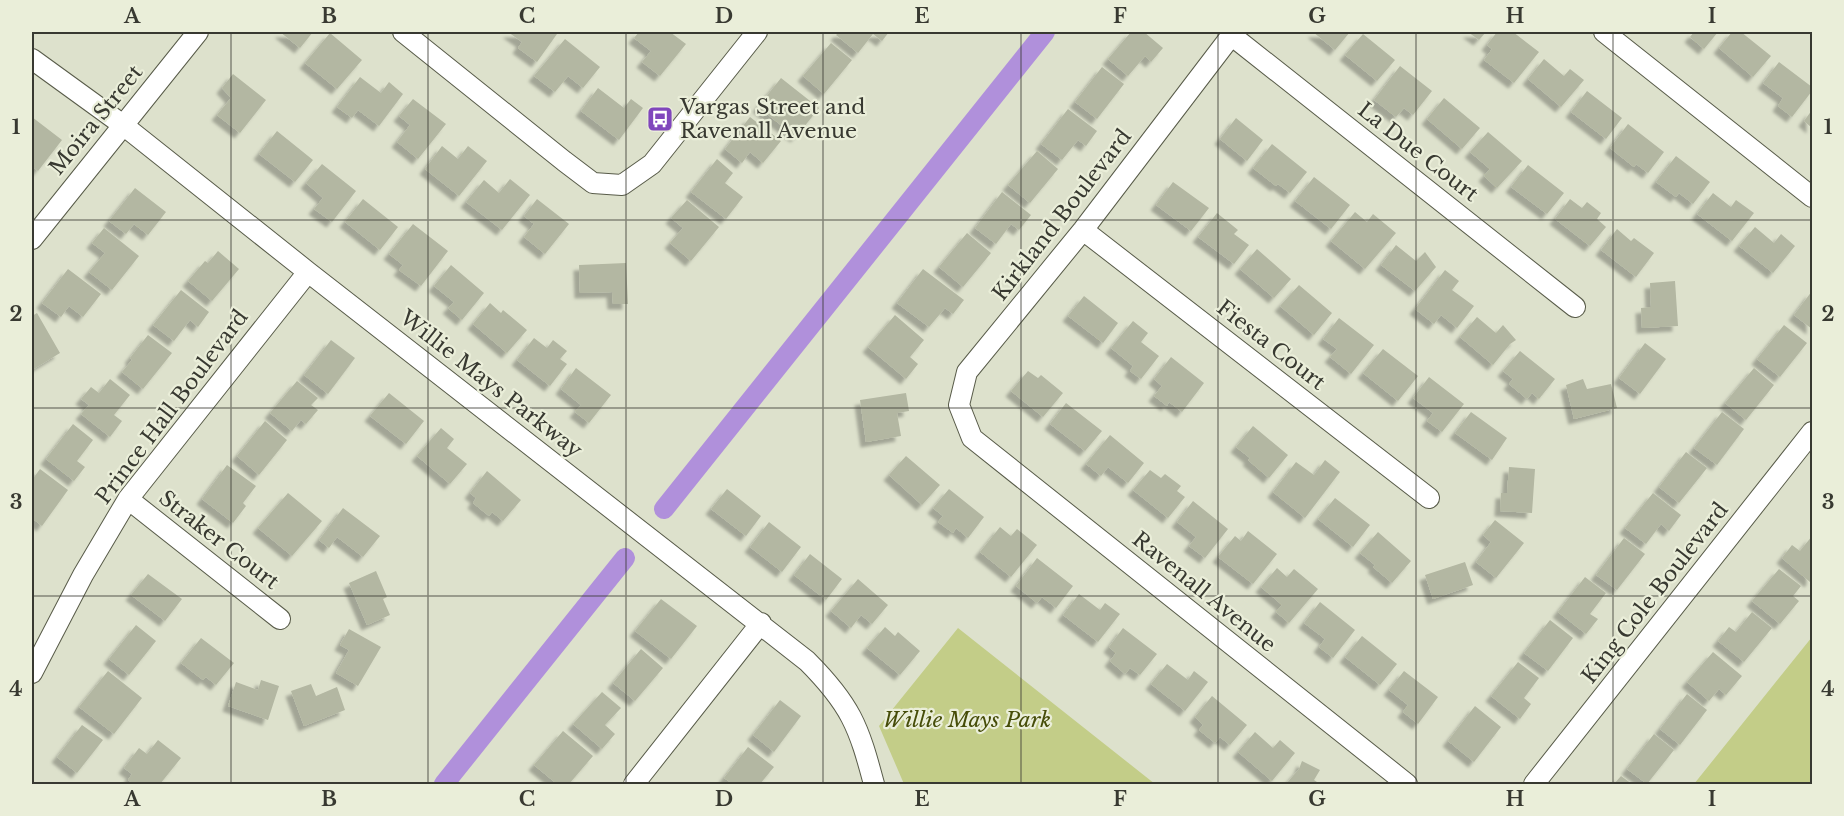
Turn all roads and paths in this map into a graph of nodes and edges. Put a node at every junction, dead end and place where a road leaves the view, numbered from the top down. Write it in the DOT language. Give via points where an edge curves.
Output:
graph roads {
  1 [pos="198,32"];
  2 [pos="403,32"];
  3 [pos="757,32"];
  4 [pos="1604,32"];
  5 [pos="1233,33"];
  6 [pos="32,59"];
  7 [pos="123,125"];
  8 [pos="1812,197"];
  9 [pos="1083,230"];
  10 [pos="32,239"];
  11 [pos="308,272"];
  12 [pos="1575,307"];
  13 [pos="1812,432"];
  14 [pos="972,438"];
  15 [pos="1429,498"];
  16 [pos="128,499"];
  17 [pos="280,619"];
  18 [pos="761,623"];
  19 [pos="32,673"];
  20 [pos="634,784"];
  21 [pos="874,784"];
  22 [pos="1407,784"];
  23 [pos="1534,784"];
  1 -- 7 [label="street, Moira Street"];
  2 -- 3 [label="street" via="593,183 622,184 652,164"];
  4 -- 8 [label="street"];
  5 -- 9 [label="street, Kirkland Boulevard"];
  5 -- 12 [label="street, La Due Court"];
  6 -- 7 [label="street, Willie Mays Parkway"];
  7 -- 10 [label="street, Moira Street"];
  7 -- 11 [label="street, Willie Mays Parkway"];
  9 -- 14 [label="street, Kirkland Boulevard" via="967,372 959,405"];
  9 -- 15 [label="street, Fiesta Court"];
  11 -- 16 [label="street, Prince Hall Boulevard"];
  11 -- 18 [label="street, Willie Mays Parkway"];
  13 -- 23 [label="street, King Cole Boulevard"];
  14 -- 22 [label="street, Ravenall Avenue"];
  16 -- 17 [label="street, Straker Court"];
  16 -- 19 [label="street, Prince Hall Boulevard"];
  18 -- 20 [label="street"];
  18 -- 21 [label="street, Willie Mays Parkway" via="831,685 851,717"];
}
